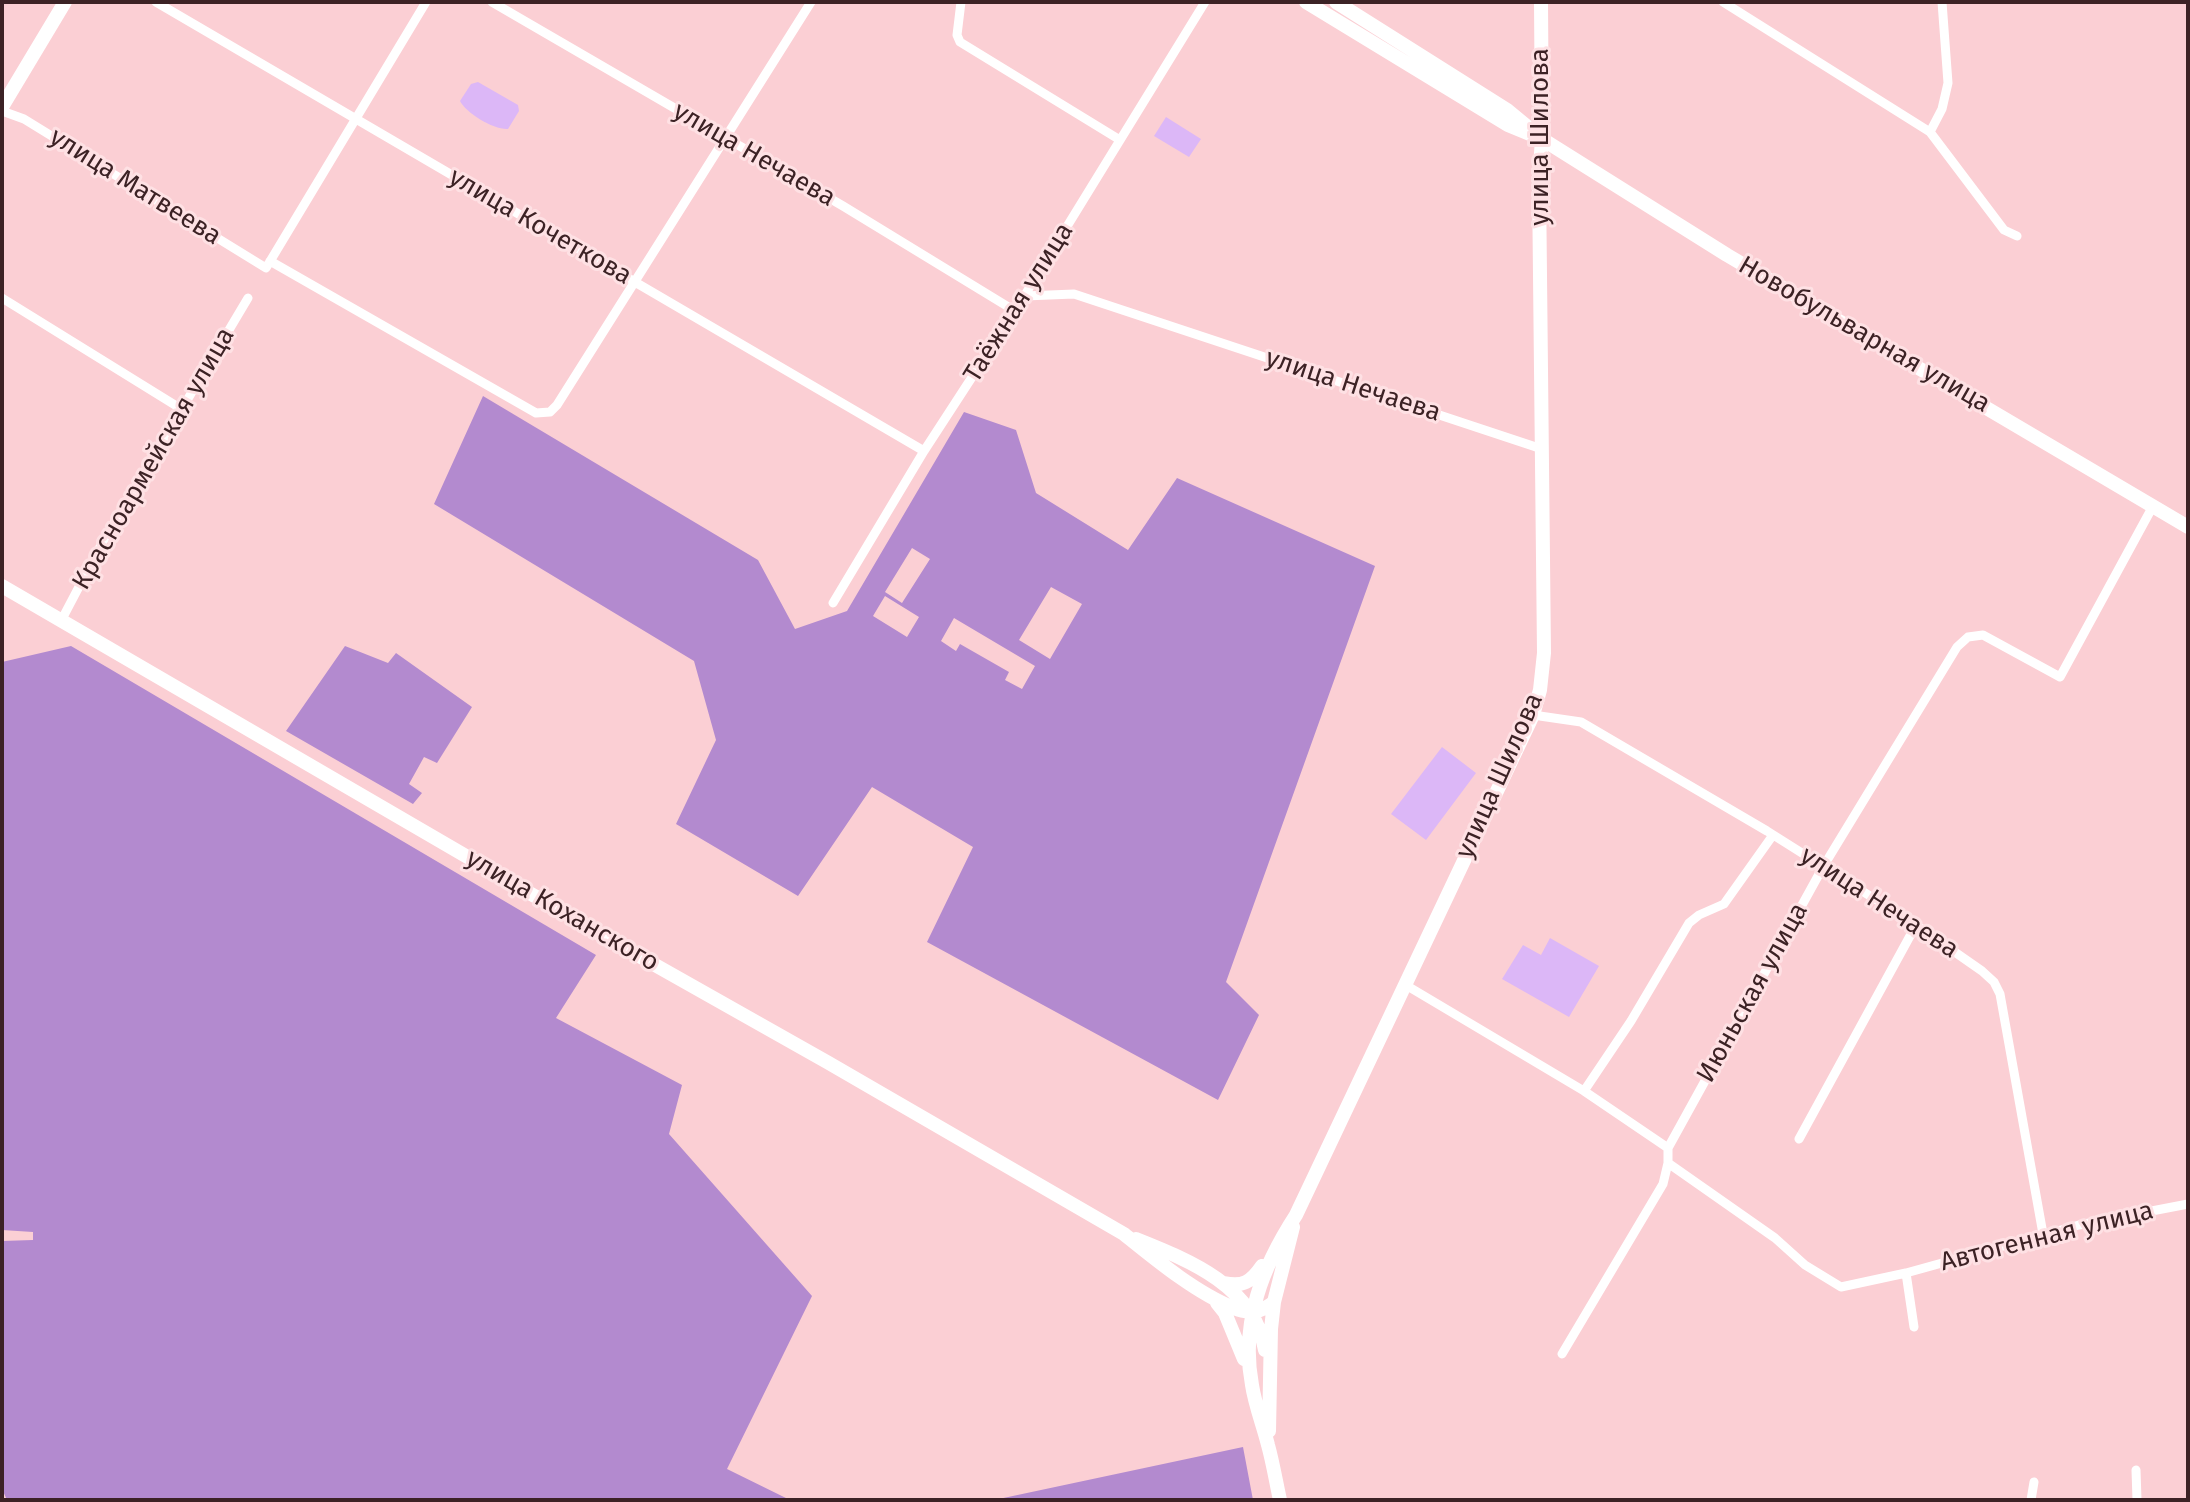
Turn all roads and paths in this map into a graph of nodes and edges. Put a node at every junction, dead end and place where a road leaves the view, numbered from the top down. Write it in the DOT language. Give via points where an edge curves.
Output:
graph roads {
  1 [pos="65,2"];
  2 [pos="156,2"];
  3 [pos="426,2"];
  4 [pos="492,2"];
  5 [pos="811,2"];
  6 [pos="961,2"];
  7 [pos="1205,2"];
  8 [pos="1306,2"];
  9 [pos="1336,2"];
  10 [pos="1541,2"];
  11 [pos="1723,2"];
  12 [pos="1942,2"];
  13 [pos="2,109"];
  14 [pos="354,118"];
  15 [pos="1930,132"];
  16 [pos="727,139"];
  17 [pos="1542,139"];
  18 [pos="1120,140"];
  19 [pos="2017,236"];
  20 [pos="268,265"];
  21 [pos="633,282"];
  22 [pos="1025,296"];
  23 [pos="2,298"];
  24 [pos="248,298"];
  25 [pos="1015,311"];
  26 [pos="183,410"];
  27 [pos="1542,449"];
  28 [pos="924,451"];
  29 [pos="2153,506"];
  30 [pos="2188,527"];
  31 [pos="2,586"];
  32 [pos="833,603"];
  33 [pos="61,621"];
  34 [pos="1533,715"];
  35 [pos="1773,835"];
  36 [pos="1823,867"];
  37 [pos="1916,925"];
  38 [pos="1404,984"];
  39 [pos="1584,1091"];
  40 [pos="1799,1139"];
  41 [pos="1668,1148"];
  42 [pos="1668,1163"];
  43 [pos="2188,1204"];
  44 [pos="1296,1215"];
  45 [pos="1124,1234"];
  46 [pos="2043,1234"];
  47 [pos="1274,1249"];
  48 [pos="1906,1273"];
  49 [pos="1222,1283"];
  50 [pos="1209,1294"];
  51 [pos="1274,1302"];
  52 [pos="1252,1312"];
  53 [pos="1914,1327"];
  54 [pos="1562,1354"];
  55 [pos="1270,1382"];
  56 [pos="1251,1384"];
  57 [pos="1269,1447"];
  58 [pos="2136,1470"];
  59 [pos="2034,1482"];
  60 [pos="1280,1500"];
  61 [pos="2031,1500"];
  62 [pos="2137,1500"];
  1 -- 13 [label="main road"];
  2 -- 14 [label="street, улица Кочеткова"];
  3 -- 14 [label="street"];
  4 -- 16 [label="street, улица Нечаева"];
  5 -- 16 [label="street"];
  6 -- 18 [label="street" via="960,42"];
  7 -- 18 [label="street, Таёжная улица"];
  8 -- 17 [label="main road, Новобульварная улица" via="1508,125"];
  9 -- 17 [label="main road, Новобульварная улица" via="1507,110"];
  10 -- 17 [label="main road, улица Шилова"];
  11 -- 15 [label="street"];
  12 -- 15 [label="street" via="1948,83"];
  13 -- 20 [label="street, улица Матвеева"];
  14 -- 20 [label="street"];
  14 -- 21 [label="street, улица Кочеткова"];
  15 -- 19 [label="street" via="2004,230"];
  16 -- 21 [label="street"];
  16 -- 25 [label="street, улица Нечаева"];
  17 -- 27 [label="main road, улица Шилова"];
  17 -- 29 [label="main road, Новобульварная улица" via="1727,255"];
  18 -- 22 [label="street, Таёжная улица"];
  20 -- 21 [label="street, улица Матвеева" via="536,413 550,412 557,405"];
  21 -- 28 [label="street, улица Кочеткова"];
  22 -- 25 [label="street, Таёжная улица"];
  22 -- 27 [label="street, улица Нечаева" via="1074,294"];
  23 -- 26 [label="street"];
  24 -- 26 [label="street, Красноармейская улица"];
  25 -- 28 [label="street, Таёжная улица"];
  26 -- 33 [label="street, Красноармейская улица"];
  27 -- 34 [label="main road, улица Шилова" via="1544,653"];
  28 -- 32 [label="street, Таёжная улица"];
  29 -- 30 [label="main road, Новобульварная улица"];
  29 -- 36 [label="street, Июньская улица" via="2060,677 1983,635 1968,637 1957,647"];
  31 -- 33 [label="main road, улица Коханского"];
  33 -- 45 [label="main road, улица Коханского"];
  34 -- 35 [label="street, улица Нечаева" via="1581,722"];
  34 -- 38 [label="main road, улица Шилова"];
  35 -- 36 [label="street, улица Нечаева"];
  35 -- 39 [label="street" via="1724,904 1689,923"];
  36 -- 37 [label="street, улица Нечаева"];
  36 -- 41 [label="street, Июньская улица"];
  37 -- 40 [label="street"];
  37 -- 46 [label="street, улица Нечаева" via="1982,971 2000,994"];
  38 -- 39 [label="street"];
  38 -- 44 [label="main road, улица Шилова"];
  39 -- 41 [label="street"];
  41 -- 42 [label="street, Июньская улица"];
  42 -- 48 [label="street, Автогенная улица" via="1841,1287"];
  42 -- 54 [label="street, Июньская улица" via="1663,1184"];
  43 -- 46 [label="street, Автогенная улица"];
  44 -- 47 [label="main road, улица Шилова"];
  44 -- 51 [label="main road"];
  45 -- 49 [label="main road"];
  45 -- 50 [label="main road"];
  46 -- 48 [label="street, Автогенная улица"];
  47 -- 49 [label="main road" via="1246,1284"];
  47 -- 52 [label="main road, улица Шилова"];
  48 -- 53 [label="street, Автогенная улица"];
  49 -- 52 [label="main road"];
  50 -- 52 [label="main road" via="1234,1309"];
  50 -- 56 [label="main road" via="1238,1339"];
  51 -- 52 [label="main road"];
  51 -- 55 [label="main road"];
  52 -- 55 [label="main road" via="1262,1334"];
  52 -- 56 [label="main road, улица Шилова"];
  55 -- 57 [label="main road"];
  56 -- 57 [label="main road, улица Шилова"];
  57 -- 60 [label="main road, улица Шилова"];
  58 -- 62 [label="street"];
  59 -- 61 [label="street"];
}
